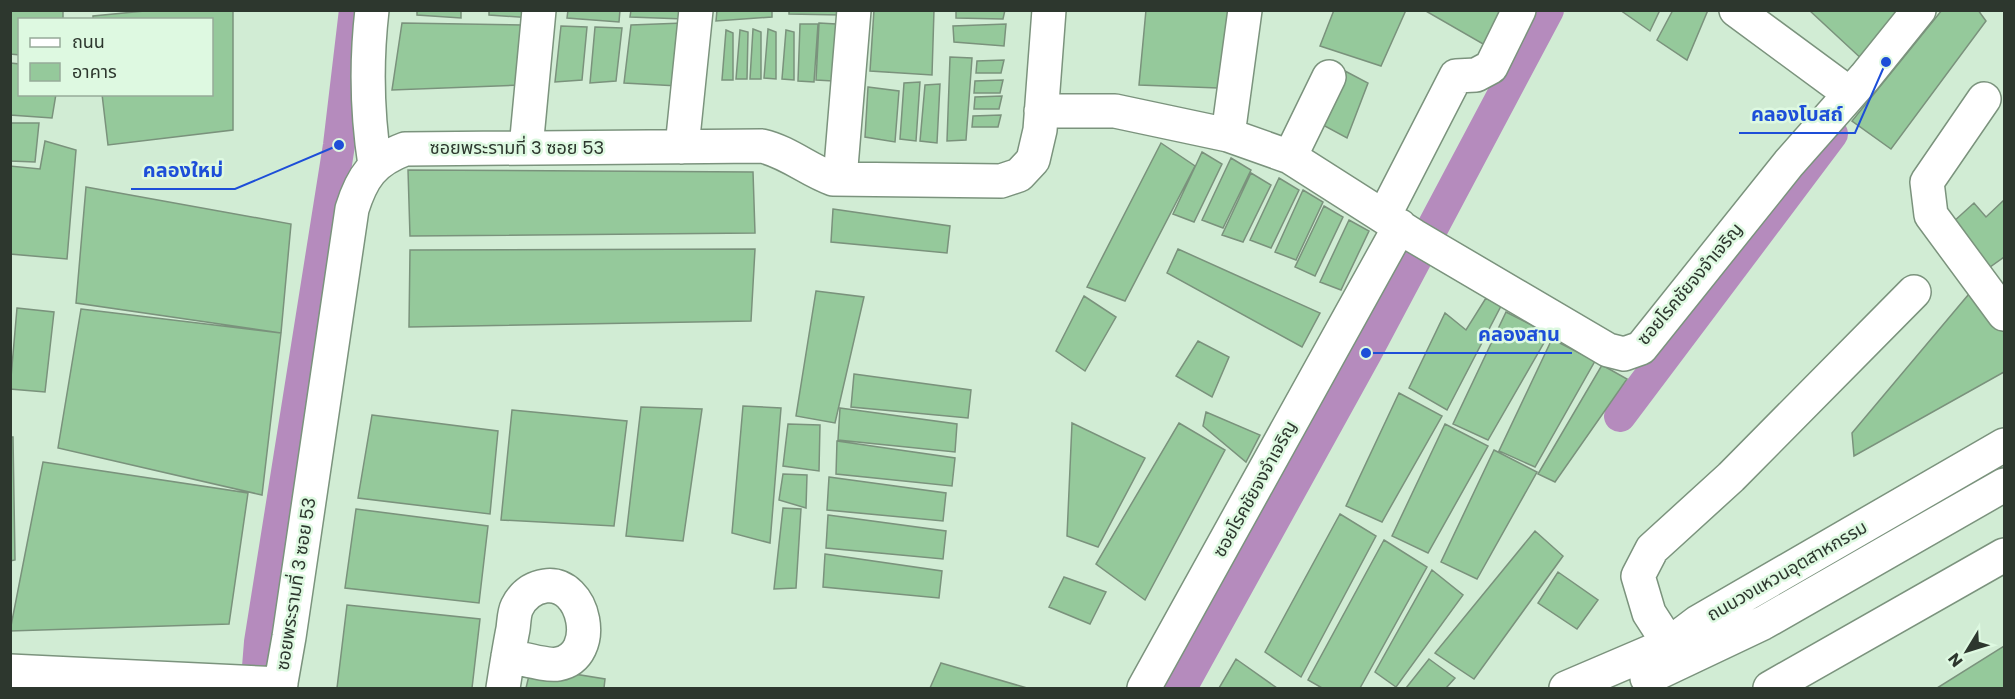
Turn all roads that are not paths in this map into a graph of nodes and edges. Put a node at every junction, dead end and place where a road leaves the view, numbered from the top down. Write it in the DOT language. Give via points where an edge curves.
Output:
graph roads {
  1 [pos="372,10"];
  2 [pos="539,10"];
  3 [pos="696,10"];
  4 [pos="854,10"];
  5 [pos="1049,10"];
  6 [pos="1245,10"];
  7 [pos="1520,10"];
  8 [pos="1736,10"];
  9 [pos="1918,10"];
  10 [pos="1329,77"];
  11 [pos="1850,94"];
  12 [pos="1984,99"];
  13 [pos="1041,111"];
  14 [pos="1228,135"];
  15 [pos="682,147"];
  16 [pos="526,148"];
  17 [pos="1290,157"];
  18 [pos="375,165"];
  19 [pos="840,179"];
  20 [pos="1410,232"];
  21 [pos="1914,292"];
  22 [pos="2004,314"];
  23 [pos="2004,446"];
  24 [pos="2004,485"];
  25 [pos="2004,555"];
  26 [pos="2004,577"];
  27 [pos="1669,644"];
  28 [pos="508,656"];
  29 [pos="10,671"];
  30 [pos="280,686"];
  31 [pos="503,688"];
  32 [pos="1144,688"];
  33 [pos="1566,688"];
  34 [pos="1624,688"];
  35 [pos="1770,688"];
  36 [pos="1801,688"];
  1 -- 18 [label="street" via="368,109"];
  2 -- 16 [label="street"];
  3 -- 15 [label="street"];
  4 -- 19 [label="street"];
  5 -- 13 [label="street, ซอยพระรามที่ 3 ซอย 53"];
  6 -- 14 [label="street"];
  7 -- 20 [label="street" via="1491,67 1476,75 1456,76"];
  8 -- 11 [label="street"];
  9 -- 11 [label="street, ซอยโรคชัยจงจำเจริญ"];
  10 -- 17 [label="street"];
  11 -- 20 [label="street, ซอยโรคชัยจงจำเจริญ" via="1789,163 1641,348 1624,354 1608,350"];
  12 -- 22 [label="street" via="1927,182 1931,215"];
  13 -- 14 [label="street, ซอยโรคชัยจงจำเจริญ" via="1115,111"];
  13 -- 19 [label="street, ซอยพระรามที่ 3 ซอย 53" via="1033,160 1019,175 1001,181"];
  14 -- 17 [label="street, ซอยโรคชัยจงจำเจริญ"];
  15 -- 16 [label="street, ซอยพระรามที่ 3 ซอย 53"];
  15 -- 19 [label="street, ซอยพระรามที่ 3 ซอย 53" via="769,147 818,174"];
  16 -- 18 [label="street, ซอยพระรามที่ 3 ซอย 53" via="405,149 387,155"];
  17 -- 20 [label="street, ซอยโรคชัยจงจำเจริญ"];
  18 -- 30 [label="street, ซอยพระรามที่ 3 ซอย 53" via="359,186 352,209"];
  20 -- 32 [label="street, ซอยโรคชัยจงจำเจริญ"];
  21 -- 27 [label="street" via="1731,477 1652,549 1638,576 1649,613"];
  23 -- 27 [label="street, ถนนวงแหวนอุตสาหกรรม" via="1698,622"];
  24 -- 34 [label="street, ถนนวงแหวนอุตสาหกรรม" via="1763,623"];
  25 -- 35 [label="street"];
  26 -- 36 [label="street"];
  27 -- 33 [label="street, ถนนวงแหวนอุตสาหกรรม"];
  28 -- 31 [label="street"];
  29 -- 30 [label="street"];
}
